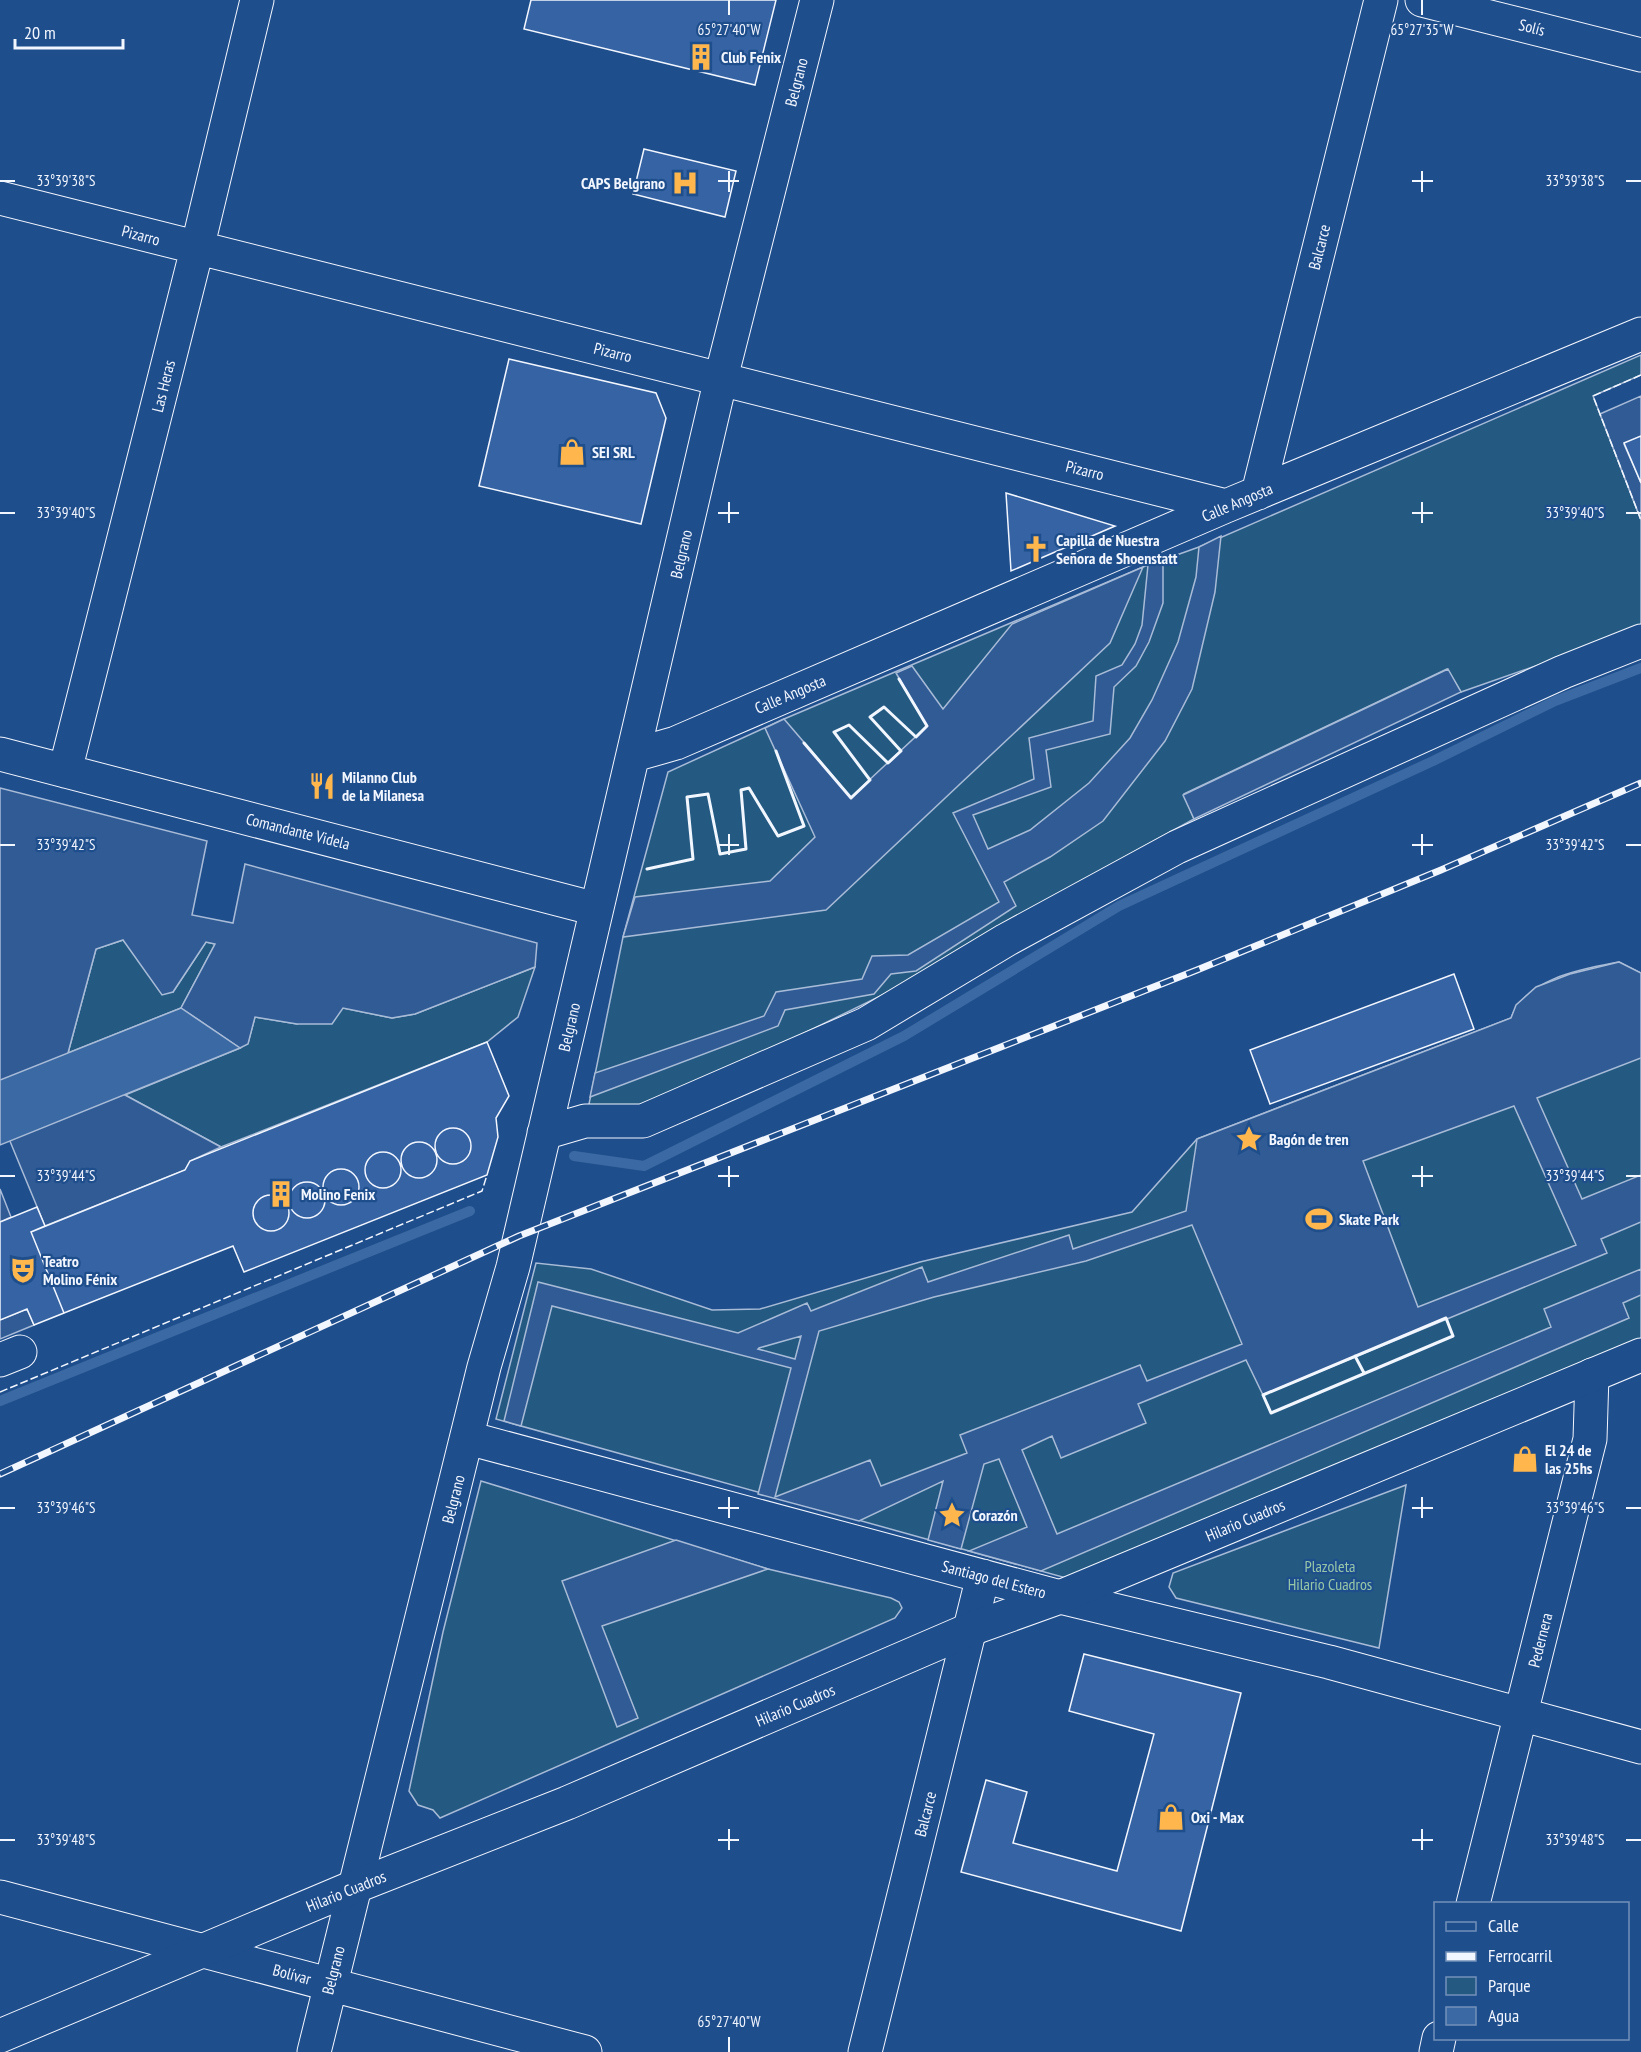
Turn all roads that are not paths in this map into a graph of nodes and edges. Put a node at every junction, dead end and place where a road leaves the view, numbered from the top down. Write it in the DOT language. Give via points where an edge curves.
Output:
graph roads {
  1 [pos="257,0"];
  2 [pos="817,0"];
  3 [pos="1381,0"];
  4 [pos="1422,0"];
  5 [pos="1641,55"];
  6 [pos="0,198"];
  7 [pos="197,249"];
  8 [pos="1641,334"];
  9 [pos="721,378"];
  10 [pos="1258,493"];
  11 [pos="1226,506"];
  12 [pos="1641,641"];
  13 [pos="0,754"];
  14 [pos="634,754"];
  15 [pos="65,771"];
  16 [pos="596,909"];
  17 [pos="543,1133"];
  18 [pos="1641,1355"];
  19 [pos="1592,1375"];
  20 [pos="468,1438"];
  21 [pos="983,1576"];
  22 [pos="1060,1597"];
  23 [pos="971,1629"];
  24 [pos="1521,1715"];
  25 [pos="1641,1747"];
  26 [pos="354,1887"];
  27 [pos="0,1897"];
  28 [pos="1474,1902"];
  29 [pos="203,1951"];
  30 [pos="329,1984"];
  31 [pos="0,2036"];
  32 [pos="314,2052"];
  33 [pos="585,2052"];
  34 [pos="865,2052"];
  1 -- 7 [label="street, Las Heras"];
  2 -- 9 [label="street, Belgrano"];
  3 -- 10 [label="street, Balcarce"];
  4 -- 5 [label="street, Solís"];
  6 -- 7 [label="street, Pizarro"];
  7 -- 9 [label="street, Pizarro"];
  7 -- 15 [label="street, Las Heras"];
  8 -- 10 [label="street, Calle Angosta"];
  9 -- 11 [label="street, Pizarro"];
  9 -- 14 [label="street, Belgrano"];
  10 -- 11 [label="street, Calle Angosta"];
  11 -- 14 [label="street, Calle Angosta" via="676,743"];
  12 -- 17 [label="street" via="1563,672 1177,847 1006,940 866,1024 643,1121 585,1121"];
  13 -- 15 [label="street, Comandante Videla"];
  14 -- 16 [label="street, Belgrano"];
  15 -- 16 [label="street, Comandante Videla"];
  16 -- 17 [label="street, Belgrano"];
  17 -- 20 [label="street, Belgrano"];
  18 -- 19 [label="street, Hilario Cuadros"];
  19 -- 22 [label="street, Hilario Cuadros"];
  19 -- 24 [label="street, Pedernera" via="1590,1439"];
  20 -- 21 [label="street, Santiago del Estero"];
  20 -- 26 [label="street, Belgrano"];
  21 -- 22 [label="street, Santiago del Estero"];
  21 -- 23 [label="street, Balcarce"];
  22 -- 23 [label="street, Hilario Cuadros"];
  22 -- 24 [label="street, Santiago del Estero" via="1329,1662"];
  23 -- 26 [label="street, Hilario Cuadros" via="567,1803"];
  23 -- 34 [label="street, Balcarce"];
  24 -- 25 [label="street, Santiago del Estero"];
  24 -- 28 [label="street, Pedernera"];
  26 -- 29 [label="street, Hilario Cuadros"];
  26 -- 30 [label="street, Belgrano"];
  27 -- 29 [label="street, Bolívar"];
  29 -- 30 [label="street, Bolívar"];
  29 -- 31 [label="street, Hilario Cuadros"];
  30 -- 32 [label="street, Belgrano"];
  30 -- 33 [label="street, Bolívar"];
}
